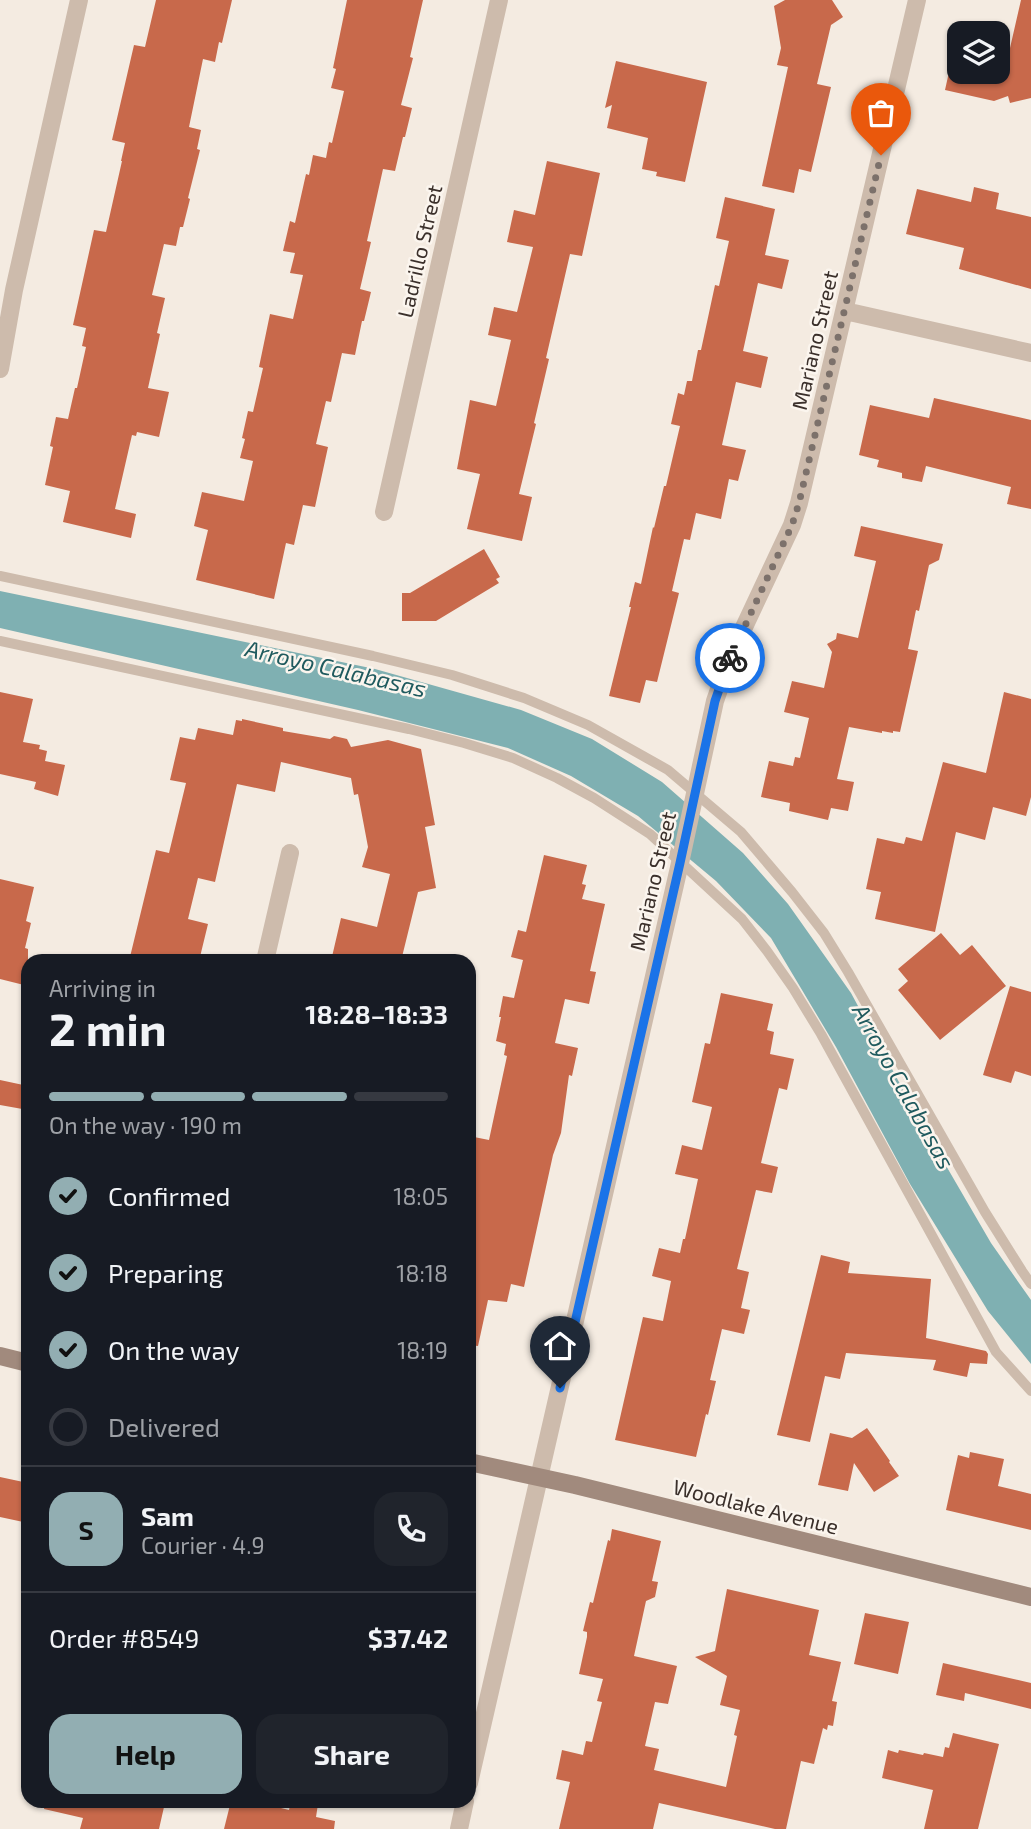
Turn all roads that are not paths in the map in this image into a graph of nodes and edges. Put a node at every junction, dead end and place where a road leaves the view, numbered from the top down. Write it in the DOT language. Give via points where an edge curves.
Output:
graph roads {
  1 [pos="79,0"];
  2 [pos="499,0"];
  3 [pos="917,0"];
  4 [pos="845,311"];
  5 [pos="1031,353"];
  6 [pos="0,369"];
  7 [pos="384,512"];
  8 [pos="0,576"];
  9 [pos="0,641"];
  10 [pos="696,793"];
  11 [pos="290,853"];
  12 [pos="680,863"];
  13 [pos="267,954"];
  14 [pos="1031,1284"];
  15 [pos="0,1356"];
  16 [pos="21,1361"];
  17 [pos="1031,1391"];
  18 [pos="476,1464"];
  19 [pos="539,1477"];
  20 [pos="1031,1597"];
  21 [pos="476,1752"];
  22 [pos="464,1808"];
  23 [pos="459,1829"];
  1 -- 6 [label="street"];
  2 -- 7 [label="street, Ladrillo Street"];
  3 -- 4 [label="street, Mariano Street"];
  4 -- 5 [label="street"];
  4 -- 10 [label="street, Mariano Street" via="799,503 731,655 715,701"];
  8 -- 10 [label="lane" via="452,675 589,725 668,770"];
  9 -- 12 [label="lane" via="408,729 513,758 594,798 650,834"];
  10 -- 12 [label="street, Mariano Street"];
  10 -- 14 [label="lane" via="741,832 824,933"];
  11 -- 13 [label="street"];
  12 -- 17 [label="lane" via="742,919 793,988 996,1352"];
  12 -- 19 [label="street, Mariano Street"];
  15 -- 16 [label="street"];
  18 -- 19 [label="street, Woodlake Avenue"];
  19 -- 20 [label="street, Woodlake Avenue"];
  19 -- 21 [label="street, Mariano Street"];
  22 -- 23 [label="street"];
}
